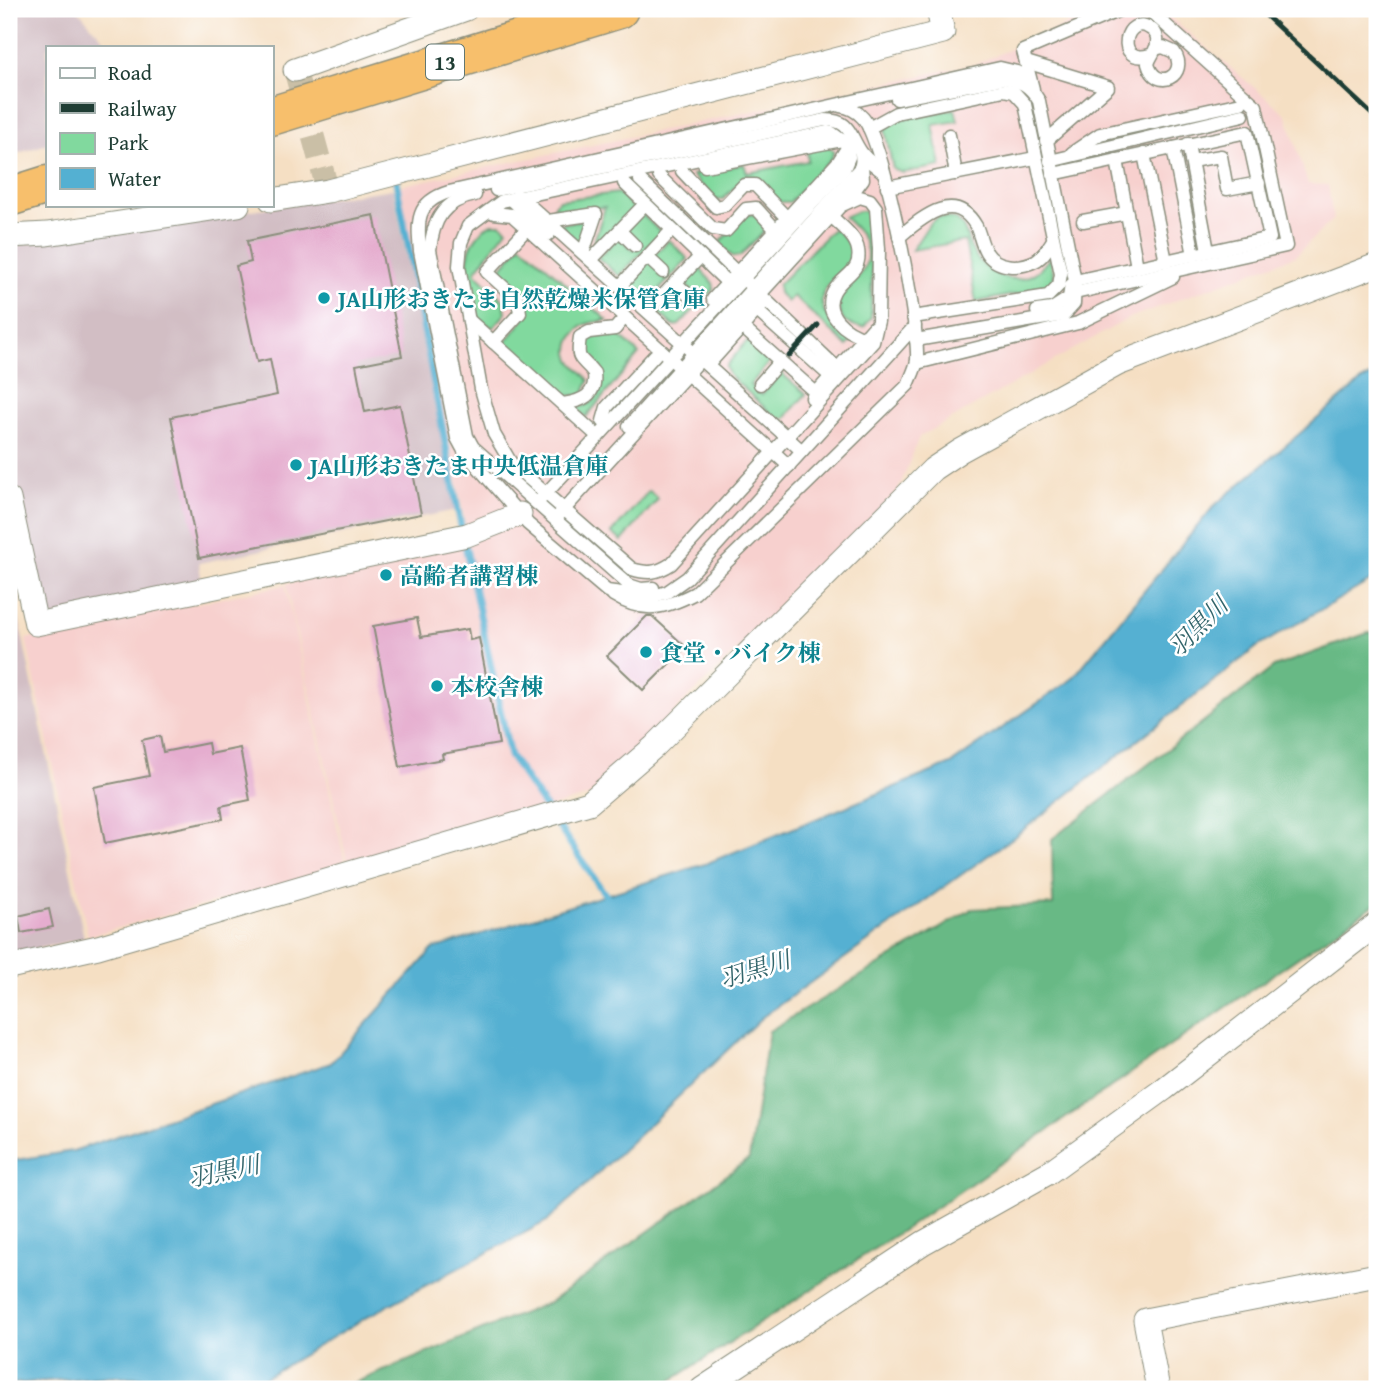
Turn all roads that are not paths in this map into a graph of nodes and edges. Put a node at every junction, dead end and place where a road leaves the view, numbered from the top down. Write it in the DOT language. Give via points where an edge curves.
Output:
graph roads {
  1 [pos="466,9"];
  2 [pos="619,9"];
  3 [pos="1148,9"];
  4 [pos="1117,11"];
  5 [pos="939,14"];
  6 [pos="1131,31"];
  7 [pos="1185,40"];
  8 [pos="1153,52"];
  9 [pos="1174,52"];
  10 [pos="1026,62"];
  11 [pos="295,70"];
  12 [pos="1031,89"];
  13 [pos="1238,89"];
  14 [pos="834,105"];
  15 [pos="852,108"];
  16 [pos="1242,109"];
  17 [pos="273,115"];
  18 [pos="869,128"];
  19 [pos="1247,132"];
  20 [pos="949,135"];
  21 [pos="1046,141"];
  22 [pos="845,142"];
  23 [pos="1188,144"];
  24 [pos="1173,148"];
  25 [pos="1144,154"];
  26 [pos="862,157"];
  27 [pos="1035,158"];
  28 [pos="1117,160"];
  29 [pos="1191,161"];
  30 [pos="1051,167"];
  31 [pos="682,171"];
  32 [pos="883,172"];
  33 [pos="957,174"];
  34 [pos="659,176"];
  35 [pos="640,180"];
  36 [pos="624,183"];
  37 [pos="1259,183"];
  38 [pos="46,185"];
  39 [pos="887,187"];
  40 [pos="500,189"];
  41 [pos="9,197"];
  42 [pos="273,200"];
  43 [pos="519,201"];
  44 [pos="645,204"];
  45 [pos="231,206"];
  46 [pos="835,211"];
  47 [pos="494,213"];
  48 [pos="1127,213"];
  49 [pos="788,218"];
  50 [pos="548,221"];
  51 [pos="1083,221"];
  52 [pos="468,226"];
  53 [pos="672,230"];
  54 [pos="776,230"];
  55 [pos="620,231"];
  56 [pos="522,234"];
  57 [pos="9,236"];
  58 [pos="1053,240"];
  59 [pos="900,241"];
  60 [pos="635,246"];
  61 [pos="1208,251"];
  62 [pos="587,256"];
  63 [pos="647,257"];
  64 [pos="700,257"];
  65 [pos="879,261"];
  66 [pos="1166,261"];
  67 [pos="1193,261"];
  68 [pos="1377,265"];
  69 [pos="1137,267"];
  70 [pos="663,272"];
  71 [pos="675,282"];
  72 [pos="1074,282"];
  73 [pos="620,286"];
  74 [pos="747,292"];
  75 [pos="690,297"];
  76 [pos="648,311"];
  77 [pos="470,321"];
  78 [pos="878,321"];
  79 [pos="620,323"];
  80 [pos="742,327"];
  81 [pos="915,327"];
  82 [pos="866,338"];
  83 [pos="493,342"];
  84 [pos="670,352"];
  85 [pos="780,361"];
  86 [pos="917,363"];
  87 [pos="691,366"];
  88 [pos="834,372"];
  89 [pos="760,384"];
  90 [pos="816,393"];
  91 [pos="562,404"];
  92 [pos="593,432"];
  93 [pos="775,444"];
  94 [pos="791,459"];
  95 [pos="546,489"];
  96 [pos="9,499"];
  97 [pos="564,504"];
  98 [pos="530,506"];
  99 [pos="552,517"];
  100 [pos="607,591"];
  101 [pos="1377,924"];
  102 [pos="9,967"];
  103 [pos="1377,1275"];
  104 [pos="702,1389"];
  105 [pos="1158,1389"];
  1 -- 11 [label="street"];
  2 -- 17 [label="highway, 13"];
  3 -- 7 [label="lane"];
  4 -- 6 [label="lane"];
  4 -- 10 [label="lane" via="1023,51"];
  5 -- 42 [label="street" via="943,32 328,191"];
  6 -- 8 [label="lane" via="1142,26 1156,33"];
  6 -- 8 [label="lane" via="1128,50 1142,58"];
  7 -- 9 [label="lane"];
  7 -- 13 [label="lane"];
  8 -- 9 [label="lane" via="1163,47"];
  8 -- 9 [label="lane" via="1150,72 1164,80 1177,71"];
  10 -- 12 [label="lane"];
  10 -- 21 [label="lane" via="1108,87"];
  12 -- 14 [label="lane" via="1017,72 1000,68"];
  12 -- 15 [label="lane" via="1019,80 1004,78"];
  12 -- 21 [label="lane" via="1039,101"];
  13 -- 16 [label="lane"];
  13 -- 67 [label="lane" via="1256,106 1286,246"];
  14 -- 15 [label="lane"];
  14 -- 98 [label="lane" via="449,192 434,197 421,211 420,251 457,438 464,451"];
  15 -- 18 [label="lane"];
  16 -- 19 [label="lane"];
  16 -- 30 [label="lane" via="1066,157"];
  18 -- 27 [label="lane" via="896,113 1004,90 1014,92 1025,104"];
  18 -- 32 [label="lane"];
  19 -- 23 [label="lane"];
  19 -- 37 [label="lane"];
  20 -- 33 [label="lane"];
  21 -- 30 [label="lane"];
  22 -- 31 [label="lane"];
  22 -- 43 [label="lane" via="827,132"];
  22 -- 49 [label="lane" via="839,161"];
  22 -- 74 [label="lane" via="849,157 844,169"];
  23 -- 24 [label="lane"];
  23 -- 29 [label="lane"];
  24 -- 25 [label="lane"];
  24 -- 67 [label="lane"];
  25 -- 28 [label="lane"];
  25 -- 66 [label="lane"];
  26 -- 32 [label="lane"];
  26 -- 40 [label="lane" via="847,127 825,120"];
  26 -- 46 [label="lane" via="863,179"];
  26 -- 74 [label="lane" via="860,168"];
  27 -- 33 [label="lane"];
  27 -- 58 [label="lane"];
  28 -- 30 [label="lane"];
  28 -- 48 [label="lane"];
  29 -- 37 [label="lane" via="1221,156 1227,189"];
  29 -- 61 [label="lane"];
  30 -- 72 [label="lane"];
  31 -- 34 [label="lane"];
  31 -- 49 [label="lane" via="716,207 744,185 755,186"];
  32 -- 39 [label="lane"];
  33 -- 39 [label="lane"];
  34 -- 35 [label="lane"];
  34 -- 54 [label="lane" via="713,229 726,230 746,209 756,208"];
  35 -- 36 [label="lane"];
  35 -- 74 [label="lane"];
  36 -- 43 [label="lane"];
  36 -- 44 [label="lane"];
  37 -- 61 [label="lane" via="1270,238"];
  38 -- 41 [label="highway"];
  39 -- 59 [label="lane"];
  40 -- 43 [label="lane"];
  40 -- 98 [label="lane" via="452,203 432,231 430,250 467,436"];
  43 -- 47 [label="lane"];
  43 -- 50 [label="lane"];
  43 -- 52 [label="lane" via="502,201"];
  43 -- 84 [label="lane"];
  44 -- 53 [label="lane"];
  44 -- 55 [label="lane"];
  45 -- 57 [label="street"];
  46 -- 65 [label="lane" via="860,197 870,200 876,208"];
  46 -- 74 [label="lane"];
  46 -- 82 [label="lane" via="858,250 854,271 835,289 832,311 843,327"];
  47 -- 52 [label="lane"];
  47 -- 56 [label="lane"];
  47 -- 84 [label="lane" via="512,215"];
  48 -- 51 [label="lane"];
  48 -- 69 [label="lane"];
  49 -- 54 [label="lane"];
  50 -- 62 [label="lane"];
  50 -- 62 [label="lane" via="596,214"];
  52 -- 77 [label="lane" via="459,266"];
  53 -- 63 [label="lane"];
  53 -- 64 [label="lane"];
  54 -- 74 [label="lane"];
  55 -- 60 [label="lane"];
  55 -- 62 [label="lane"];
  56 -- 79 [label="lane"];
  56 -- 83 [label="lane" via="487,272 518,300 520,313"];
  58 -- 59 [label="lane" via="1036,261 998,264 964,212 947,208 928,213"];
  58 -- 81 [label="lane" via="1061,274 1059,285 1048,296"];
  59 -- 65 [label="lane"];
  59 -- 81 [label="lane"];
  61 -- 67 [label="lane"];
  62 -- 73 [label="lane"];
  63 -- 70 [label="lane"];
  63 -- 73 [label="lane"];
  64 -- 71 [label="lane"];
  64 -- 74 [label="lane"];
  65 -- 78 [label="lane"];
  66 -- 67 [label="lane"];
  66 -- 69 [label="lane"];
  67 -- 72 [label="lane"];
  67 -- 86 [label="lane" via="1078,323"];
  68 -- 102 [label="street" via="1118,364 951,457 923,479 654,747 589,803 98,947"];
  69 -- 72 [label="lane"];
  71 -- 75 [label="lane"];
  71 -- 76 [label="lane"];
  72 -- 81 [label="lane" via="1069,298 1052,309"];
  72 -- 81 [label="lane" via="1074,304 1063,314"];
  73 -- 76 [label="lane"];
  74 -- 80 [label="lane"];
  74 -- 84 [label="lane"];
  74 -- 87 [label="lane"];
  74 -- 88 [label="lane"];
  76 -- 84 [label="lane"];
  77 -- 83 [label="lane"];
  77 -- 95 [label="lane" via="494,434 511,463"];
  78 -- 82 [label="lane"];
  78 -- 93 [label="lane" via="873,342"];
  79 -- 84 [label="lane"];
  79 -- 91 [label="lane" via="615,329 580,337 580,361 594,373 593,388 580,401"];
  80 -- 85 [label="lane"];
  80 -- 87 [label="lane"];
  81 -- 86 [label="lane"];
  81 -- 94 [label="lane"];
  82 -- 88 [label="lane"];
  83 -- 91 [label="lane"];
  84 -- 87 [label="lane"];
  84 -- 87 [label="lane"];
  84 -- 92 [label="lane"];
  84 -- 95 [label="lane"];
  85 -- 89 [label="lane"];
  85 -- 90 [label="lane"];
  86 -- 100 [label="lane" via="908,385 891,403 695,593 674,604 642,607"];
  87 -- 93 [label="lane"];
  87 -- 93 [label="lane"];
  87 -- 97 [label="lane"];
  88 -- 90 [label="lane"];
  90 -- 93 [label="lane"];
  91 -- 92 [label="lane"];
  92 -- 95 [label="lane"];
  93 -- 94 [label="lane"];
  93 -- 94 [label="lane"];
  93 -- 97 [label="lane" via="657,567 635,563"];
  94 -- 99 [label="lane" via="682,573 651,589 629,585"];
  94 -- 100 [label="lane" via="687,579 651,597"];
  95 -- 97 [label="lane"];
  95 -- 98 [label="lane"];
  96 -- 98 [label="street" via="36,624 461,537"];
  97 -- 99 [label="lane"];
  98 -- 99 [label="lane"];
  98 -- 100 [label="lane" via="528,524"];
  101 -- 104 [label="street" via="1048,1173 923,1243"];
  103 -- 105 [label="street" via="1145,1320"];
}
